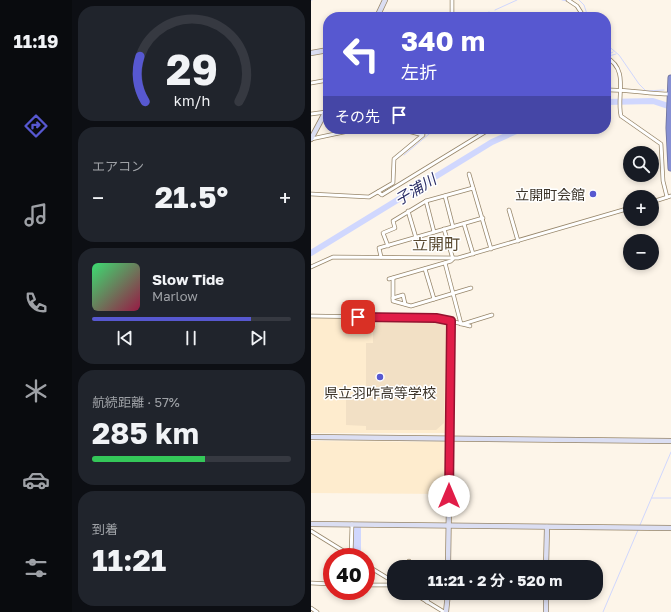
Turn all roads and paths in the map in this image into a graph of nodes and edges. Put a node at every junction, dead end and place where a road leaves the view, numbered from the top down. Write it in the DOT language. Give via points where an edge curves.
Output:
graph roads {
  1 [pos="385,0"];
  2 [pos="452,0"];
  3 [pos="569,0"];
  4 [pos="573,1"];
  5 [pos="379,12"];
  6 [pos="452,12"];
  7 [pos="581,12"];
  8 [pos="323,51"];
  9 [pos="311,53"];
  10 [pos="611,62"];
  11 [pos="671,78"];
  12 [pos="323,81"];
  13 [pos="311,83"];
  14 [pos="611,90"];
  15 [pos="621,91"];
  16 [pos="670,96"];
  17 [pos="323,110"];
  18 [pos="311,114"];
  19 [pos="323,116"];
  20 [pos="336,134"];
  21 [pos="419,134"];
  22 [pos="482,134"];
  23 [pos="311,139"];
  24 [pos="671,168"];
  25 [pos="469,174"];
  26 [pos="473,188"];
  27 [pos="378,192"];
  28 [pos="311,194"];
  29 [pos="445,196"];
  30 [pos="671,196"];
  31 [pos="667,197"];
  32 [pos="659,200"];
  33 [pos="426,201"];
  34 [pos="509,210"];
  35 [pos="623,210"];
  36 [pos="408,211"];
  37 [pos="483,218"];
  38 [pos="464,224"];
  39 [pos="453,227"];
  40 [pos="444,229"];
  41 [pos="434,232"];
  42 [pos="416,238"];
  43 [pos="518,241"];
  44 [pos="388,246"];
  45 [pos="491,249"];
  46 [pos="473,254"];
  47 [pos="381,257"];
  48 [pos="453,259"];
  49 [pos="445,263"];
  50 [pos="311,267"];
  51 [pos="425,269"];
  52 [pos="393,278"];
  53 [pos="389,280"];
  54 [pos="471,288"];
  55 [pos="453,294"];
  56 [pos="393,298"];
  57 [pos="434,299"];
  58 [pos="405,304"];
  59 [pos="492,315"];
  60 [pos="311,316"];
  61 [pos="451,321"];
  62 [pos="462,324"];
  63 [pos="470,326"];
  64 [pos="311,437"];
  65 [pos="449,438"];
  66 [pos="671,441"];
  67 [pos="311,524"];
  68 [pos="352,524"];
  69 [pos="449,526"];
  70 [pos="547,526"];
  71 [pos="671,528"];
  72 [pos="311,531"];
  73 [pos="338,548"];
  74 [pos="352,548"];
  75 [pos="448,560"];
  76 [pos="546,560"];
  77 [pos="375,570"];
  78 [pos="387,578"];
  79 [pos="311,583"];
  80 [pos="323,584"];
  81 [pos="375,585"];
  82 [pos="387,585"];
  83 [pos="424,600"];
  84 [pos="447,600"];
  85 [pos="546,600"];
  86 [pos="427,602"];
  87 [pos="311,608"];
  88 [pos="317,612"];
  89 [pos="445,612"];
  90 [pos="546,612"];
  1 -- 5 [label="street"];
  2 -- 6 [label="street"];
  3 -- 4 [label="street"];
  4 -- 7 [label="street"];
  8 -- 9 [label="street"];
  10 -- 15 [label="street" via="621,77"];
  11 -- 16 [label="highway"];
  12 -- 13 [label="street"];
  14 -- 15 [label="street"];
  15 -- 16 [label="street"];
  15 -- 31 [label="street" via="621,116 661,144 663,181"];
  16 -- 24 [label="highway"];
  17 -- 18 [label="street"];
  19 -- 23 [label="street"];
  20 -- 23 [label="street"];
  21 -- 27 [label="street" via="423,135 394,159 393,183"];
  22 -- 27 [label="street" via="382,195"];
  25 -- 26 [label="street"];
  26 -- 29 [label="street"];
  26 -- 37 [label="street"];
  27 -- 28 [label="street" via="365,198"];
  29 -- 33 [label="street"];
  29 -- 39 [label="street"];
  30 -- 31 [label="street"];
  31 -- 32 [label="street"];
  33 -- 36 [label="street"];
  33 -- 41 [label="street"];
  34 -- 43 [label="street"];
  35 -- 43 [label="street"];
  36 -- 42 [label="street"];
  36 -- 44 [label="street" via="393,221 395,228 383,233"];
  37 -- 38 [label="street"];
  37 -- 45 [label="street"];
  38 -- 39 [label="street"];
  38 -- 46 [label="street"];
  39 -- 40 [label="street"];
  40 -- 41 [label="street"];
  40 -- 48 [label="street"];
  41 -- 42 [label="street"];
  42 -- 44 [label="street"];
  43 -- 45 [label="street"];
  44 -- 47 [label="street" via="379,248"];
  45 -- 46 [label="street"];
  46 -- 48 [label="street"];
  47 -- 48 [label="street"];
  47 -- 50 [label="street" via="333,257"];
  48 -- 49 [label="street"];
  49 -- 51 [label="street"];
  49 -- 55 [label="street"];
  51 -- 52 [label="street"];
  51 -- 57 [label="street"];
  52 -- 53 [label="street"];
  52 -- 56 [label="street"];
  54 -- 55 [label="street"];
  55 -- 57 [label="street"];
  55 -- 62 [label="street"];
  56 -- 58 [label="street" via="393,301"];
  56 -- 58 [label="street" via="403,295"];
  57 -- 58 [label="street" via="411,306"];
  59 -- 62 [label="street"];
  60 -- 61 [label="street" via="436,318"];
  61 -- 62 [label="street"];
  61 -- 65 [label="street"];
  62 -- 63 [label="street"];
  64 -- 65 [label="street"];
  65 -- 66 [label="street"];
  65 -- 69 [label="street"];
  67 -- 68 [label="street"];
  68 -- 69 [label="street"];
  68 -- 74 [label="street"];
  69 -- 70 [label="street"];
  69 -- 75 [label="street"];
  70 -- 71 [label="street"];
  70 -- 76 [label="street"];
  72 -- 73 [label="street"];
  77 -- 78 [label="street"];
  79 -- 80 [label="street"];
  81 -- 82 [label="street"];
  83 -- 86 [label="street"];
  84 -- 89 [label="street"];
  85 -- 90 [label="street"];
  86 -- 89 [label="street"];
  87 -- 88 [label="street"];
}
